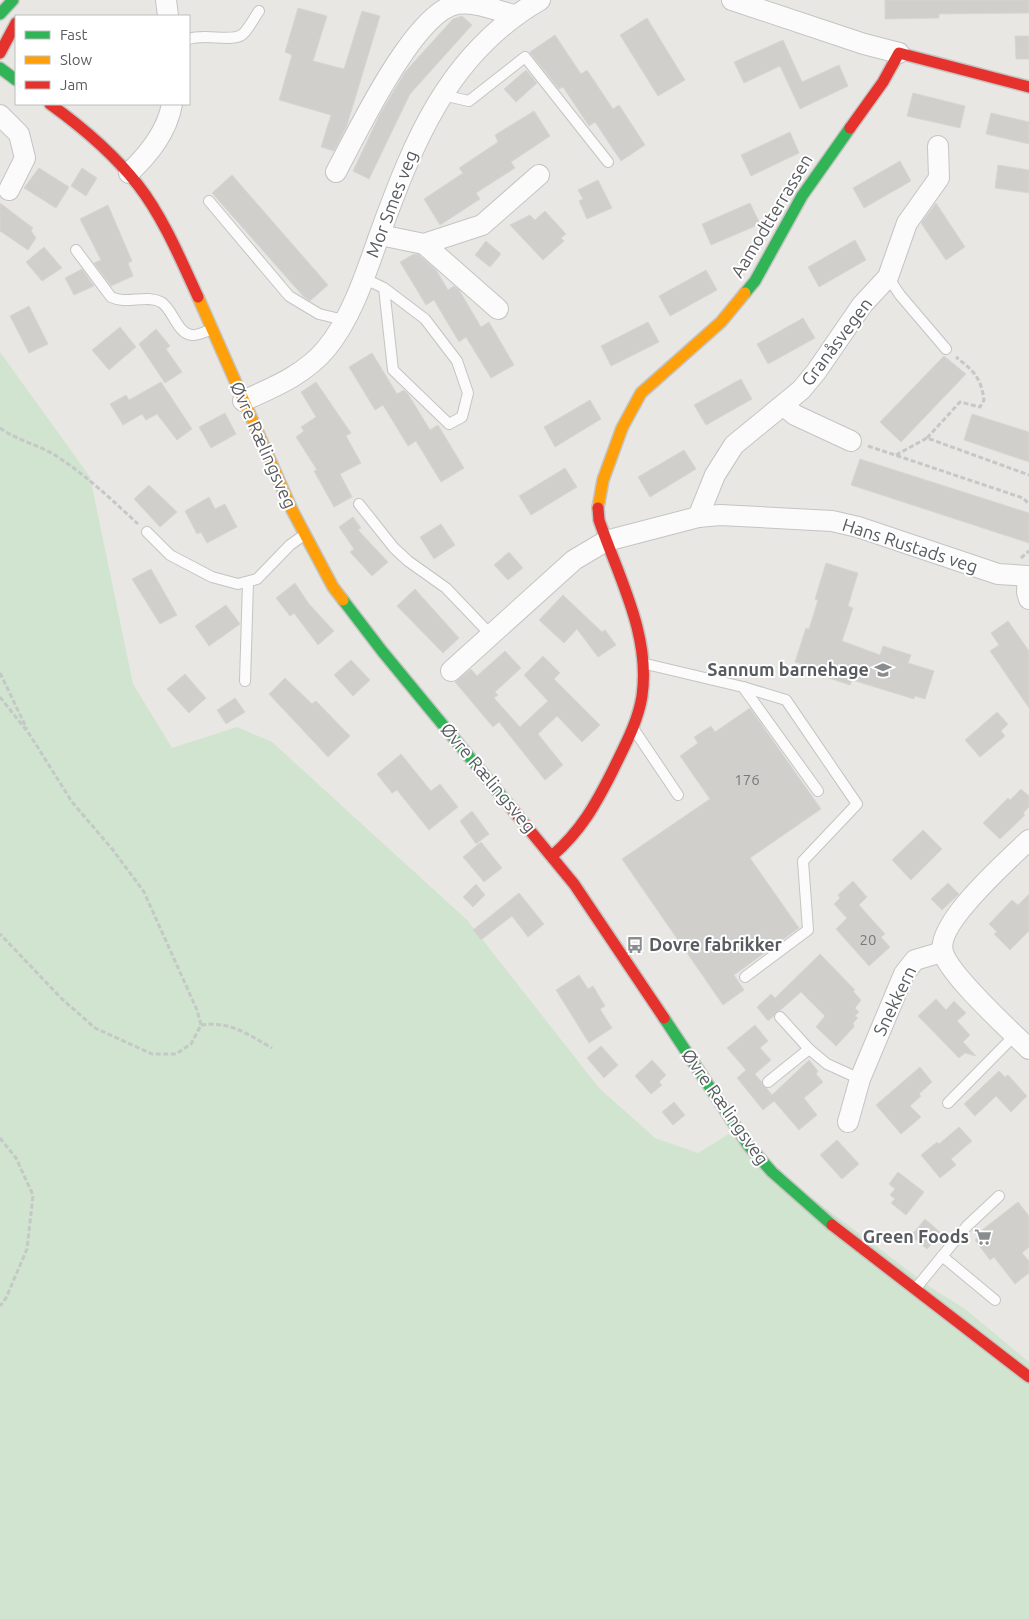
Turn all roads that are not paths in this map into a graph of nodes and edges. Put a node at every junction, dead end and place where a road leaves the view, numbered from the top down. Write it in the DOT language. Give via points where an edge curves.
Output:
graph roads {
  1 [pos="13,0"];
  2 [pos="22,0"];
  3 [pos="166,0"];
  4 [pos="540,0"];
  5 [pos="732,0"];
  6 [pos="259,11"];
  7 [pos="0,14"];
  8 [pos="18,15"];
  9 [pos="168,15"];
  10 [pos="514,15"];
  11 [pos="15,25"];
  12 [pos="190,39"];
  13 [pos="0,53"];
  14 [pos="899,53"];
  15 [pos="0,68"];
  16 [pos="15,79"];
  17 [pos="1029,87"];
  18 [pos="441,94"];
  19 [pos="51,105"];
  20 [pos="172,105"];
  21 [pos="0,115"];
  22 [pos="938,146"];
  23 [pos="608,162"];
  24 [pos="336,172"];
  25 [pos="129,173"];
  26 [pos="539,175"];
  27 [pos="9,190"];
  28 [pos="209,201"];
  29 [pos="380,235"];
  30 [pos="424,244"];
  31 [pos="76,250"];
  32 [pos="888,277"];
  33 [pos="363,278"];
  34 [pos="384,288"];
  35 [pos="498,309"];
  36 [pos="344,320"];
  37 [pos="212,330"];
  38 [pos="946,349"];
  39 [pos="244,401"];
  40 [pos="784,406"];
  41 [pos="852,441"];
  42 [pos="359,504"];
  43 [pos="698,517"];
  44 [pos="147,532"];
  45 [pos="304,535"];
  46 [pos="606,541"];
  47 [pos="1028,576"];
  48 [pos="248,583"];
  49 [pos="1029,599"];
  50 [pos="490,634"];
  51 [pos="642,663"];
  52 [pos="451,671"];
  53 [pos="245,681"];
  54 [pos="743,687"];
  55 [pos="632,728"];
  56 [pos="818,791"];
  57 [pos="678,795"];
  58 [pos="1029,840"];
  59 [pos="552,856"];
  60 [pos="942,952"];
  61 [pos="745,977"];
  62 [pos="780,1017"];
  63 [pos="1015,1035"];
  64 [pos="809,1049"];
  65 [pos="1029,1049"];
  66 [pos="860,1079"];
  67 [pos="768,1082"];
  68 [pos="948,1104"];
  69 [pos="848,1122"];
  70 [pos="999,1196"];
  71 [pos="942,1256"];
  72 [pos="915,1289"];
  73 [pos="995,1300"];
  74 [pos="1029,1376"];
  1 -- 7 [label="main road"];
  2 -- 8 [label="main road"];
  3 -- 9 [label="street"];
  4 -- 10 [label="street, Mor Smes veg"];
  5 -- 14 [label="street"];
  6 -- 12 [label="lane" via="242,35 229,39 210,35"];
  10 -- 18 [label="street, Mor Smes veg" via="469,59"];
  10 -- 24 [label="street" via="459,4 434,17 407,46"];
  11 -- 13 [label="main road"];
  14 -- 17 [label="main road"];
  14 -- 46 [label="main road, Aamodtterrassen" via="884,82 802,196 755,281 721,322 641,393 622,428 601,488 599,520"];
  15 -- 16 [label="main road"];
  18 -- 23 [label="lane" via="469,100 525,57"];
  18 -- 29 [label="street, Mor Smes veg" via="413,146"];
  19 -- 25 [label="main road, Øvre Rælingsveg" via="101,144"];
  20 -- 25 [label="street" via="154,144"];
  21 -- 27 [label="street" via="19,134 25,158"];
  22 -- 32 [label="street, Granåsvegen" via="939,178 907,223"];
  25 -- 37 [label="main road, Øvre Rælingsveg" via="164,226"];
  26 -- 30 [label="street" via="482,226"];
  28 -- 36 [label="lane" via="290,296 319,314"];
  29 -- 30 [label="street"];
  29 -- 33 [label="street, Mor Smes veg"];
  30 -- 35 [label="street"];
  31 -- 37 [label="lane" via="111,297 118,301 158,301 192,336"];
  32 -- 38 [label="lane"];
  32 -- 40 [label="street, Granåsvegen" via="862,305 816,372"];
  33 -- 34 [label="lane"];
  33 -- 36 [label="street, Mor Smes veg"];
  34 -- 34 [label="lane" via="393,370 449,424 462,417 468,393 457,361 426,319"];
  36 -- 39 [label="street, Mor Smes veg" via="326,350 296,375 276,388"];
  37 -- 39 [label="main road, Øvre Rælingsveg"];
  39 -- 45 [label="main road, Øvre Rælingsveg"];
  40 -- 41 [label="street" via="795,416"];
  40 -- 43 [label="street, Granåsvegen" via="734,445 715,475"];
  42 -- 50 [label="lane" via="394,548 446,588"];
  43 -- 46 [label="street, Hans Rustads veg"];
  43 -- 47 [label="street, Hans Rustads veg" via="832,521 998,574"];
  44 -- 48 [label="lane" via="170,555 212,577 229,583"];
  45 -- 48 [label="lane" via="290,544 257,579"];
  45 -- 59 [label="main road, Øvre Rælingsveg" via="347,607"];
  46 -- 50 [label="street, Hans Rustads veg" via="574,560"];
  46 -- 51 [label="main road, Aamodtterrassen" via="639,636"];
  47 -- 49 [label="street" via="1026,592"];
  48 -- 53 [label="lane"];
  50 -- 52 [label="street, Hans Rustads veg"];
  51 -- 54 [label="lane"];
  51 -- 55 [label="main road, Aamodtterrassen" via="642,694"];
  54 -- 56 [label="lane"];
  54 -- 61 [label="lane" via="786,700 857,804 803,861 808,930"];
  55 -- 57 [label="lane"];
  55 -- 59 [label="main road, Aamodtterrassen" via="585,826"];
  58 -- 60 [label="street" via="964,906 944,935"];
  59 -- 72 [label="main road, Øvre Rælingsveg" via="760,1160 819,1215"];
  60 -- 63 [label="street" via="953,970"];
  60 -- 66 [label="street, Snekkern" via="923,956 909,966 890,1002"];
  62 -- 64 [label="lane"];
  63 -- 65 [label="street"];
  63 -- 68 [label="lane"];
  64 -- 66 [label="lane" via="827,1064"];
  64 -- 67 [label="lane"];
  66 -- 69 [label="street, Snekkern"];
  70 -- 71 [label="lane" via="967,1226"];
  71 -- 72 [label="lane"];
  71 -- 73 [label="lane"];
  72 -- 74 [label="main road, Øvre Rælingsveg"];
}
